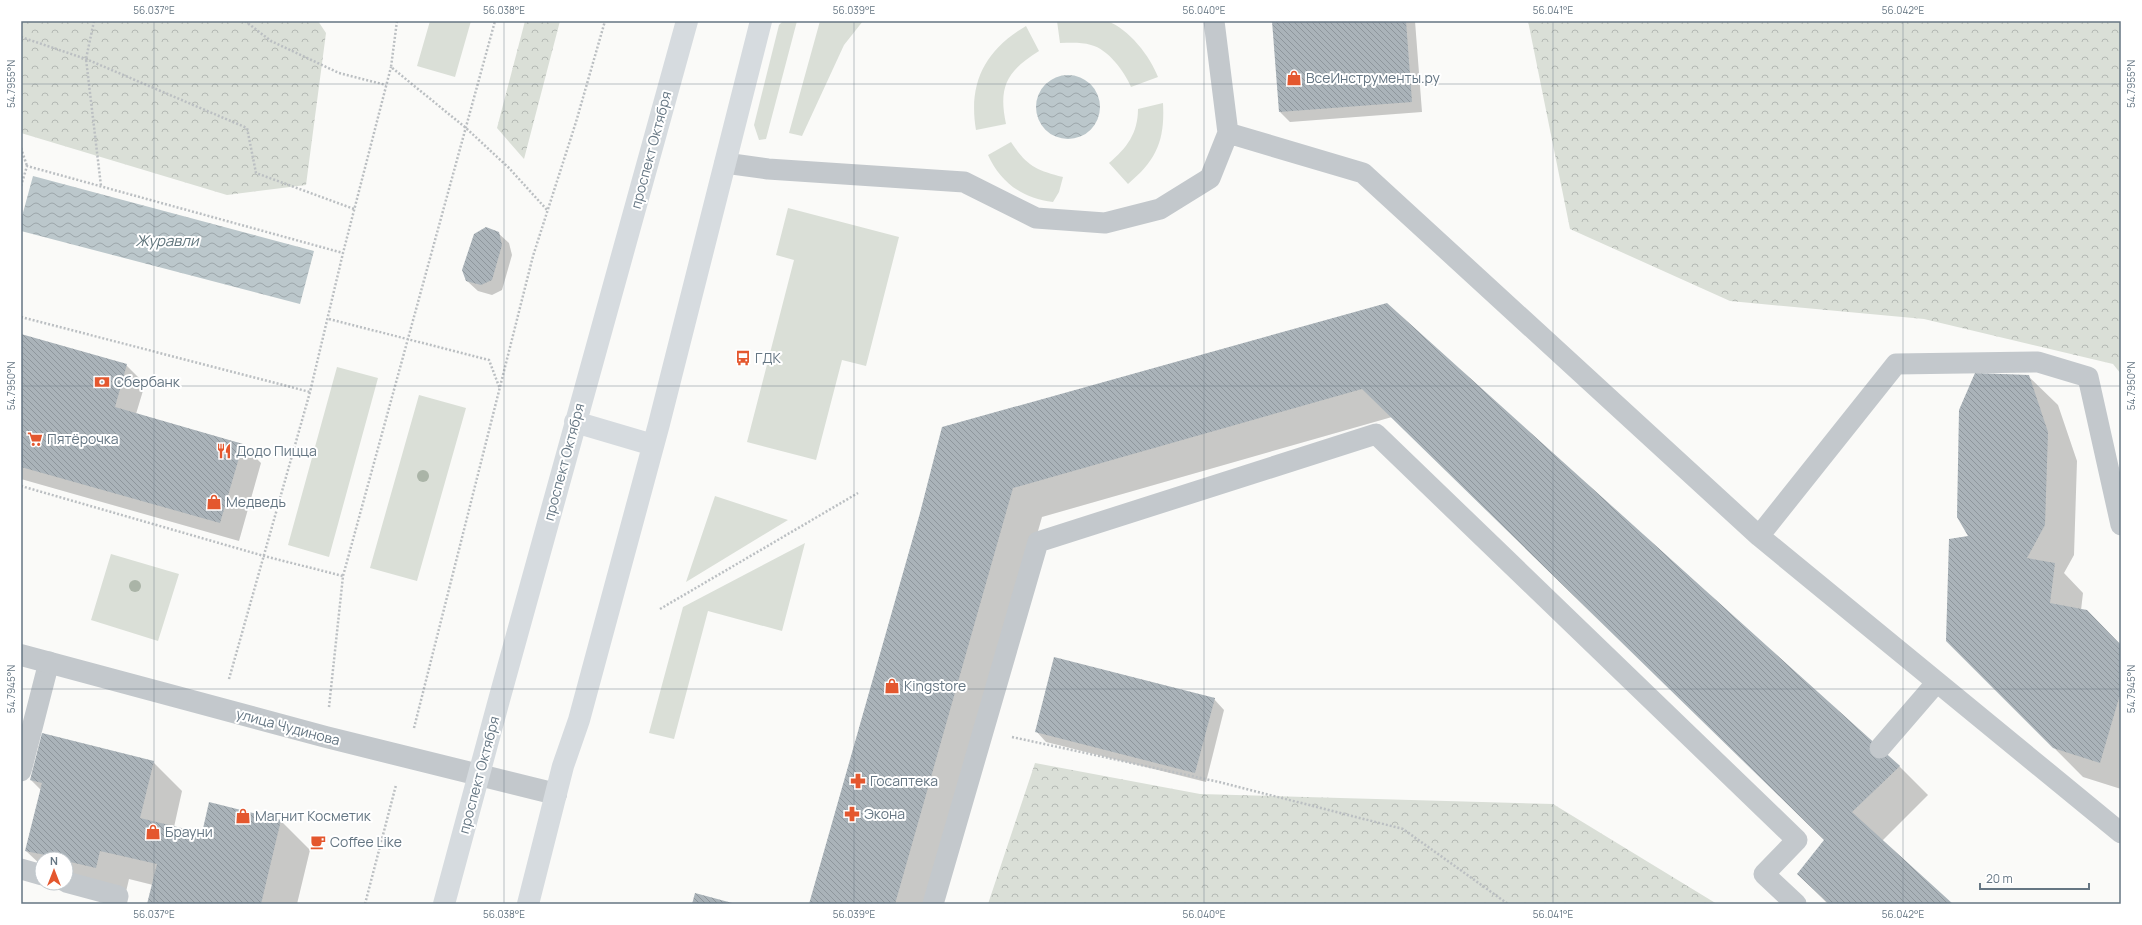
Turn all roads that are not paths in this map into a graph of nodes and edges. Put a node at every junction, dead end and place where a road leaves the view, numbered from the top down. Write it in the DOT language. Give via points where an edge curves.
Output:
graph roads {
  1 [pos="686,21"];
  2 [pos="761,21"];
  3 [pos="1214,21"];
  4 [pos="1228,132"];
  5 [pos="725,163"];
  6 [pos="576,422"];
  7 [pos="654,445"];
  8 [pos="2121,525"];
  9 [pos="1759,536"];
  10 [pos="21,655"];
  11 [pos="48,662"];
  12 [pos="1937,682"];
  13 [pos="1880,748"];
  14 [pos="21,771"];
  15 [pos="479,775"];
  16 [pos="556,794"];
  17 [pos="2121,833"];
  18 [pos="21,869"];
  19 [pos="34,873"];
  20 [pos="74,884"];
  21 [pos="116,904"];
  22 [pos="444,904"];
  23 [pos="528,904"];
  24 [pos="933,904"];
  25 [pos="1796,904"];
  1 -- 6 [label="main road, проспект Октября"];
  2 -- 5 [label="main road"];
  3 -- 4 [label="lane"];
  4 -- 5 [label="lane" via="1210,178 1160,209 1105,223 1036,218 964,182 768,170"];
  4 -- 9 [label="lane" via="1363,173"];
  5 -- 7 [label="main road"];
  6 -- 7 [label="main road"];
  6 -- 15 [label="main road, проспект Октября"];
  7 -- 16 [label="main road" via="579,720"];
  8 -- 9 [label="lane" via="2088,377 2038,362 1896,364"];
  9 -- 12 [label="lane"];
  10 -- 11 [label="street, улица Чудинова"];
  11 -- 14 [label="lane"];
  11 -- 15 [label="street, улица Чудинова" via="326,737"];
  12 -- 13 [label="lane"];
  12 -- 17 [label="lane"];
  15 -- 16 [label="street, улица Чудинова"];
  15 -- 22 [label="main road, проспект Октября"];
  16 -- 23 [label="main road"];
  18 -- 19 [label="lane"];
  20 -- 21 [label="lane" via="118,896"];
  24 -- 25 [label="lane" via="1038,542 1376,434 1796,840 1764,874"];
}
